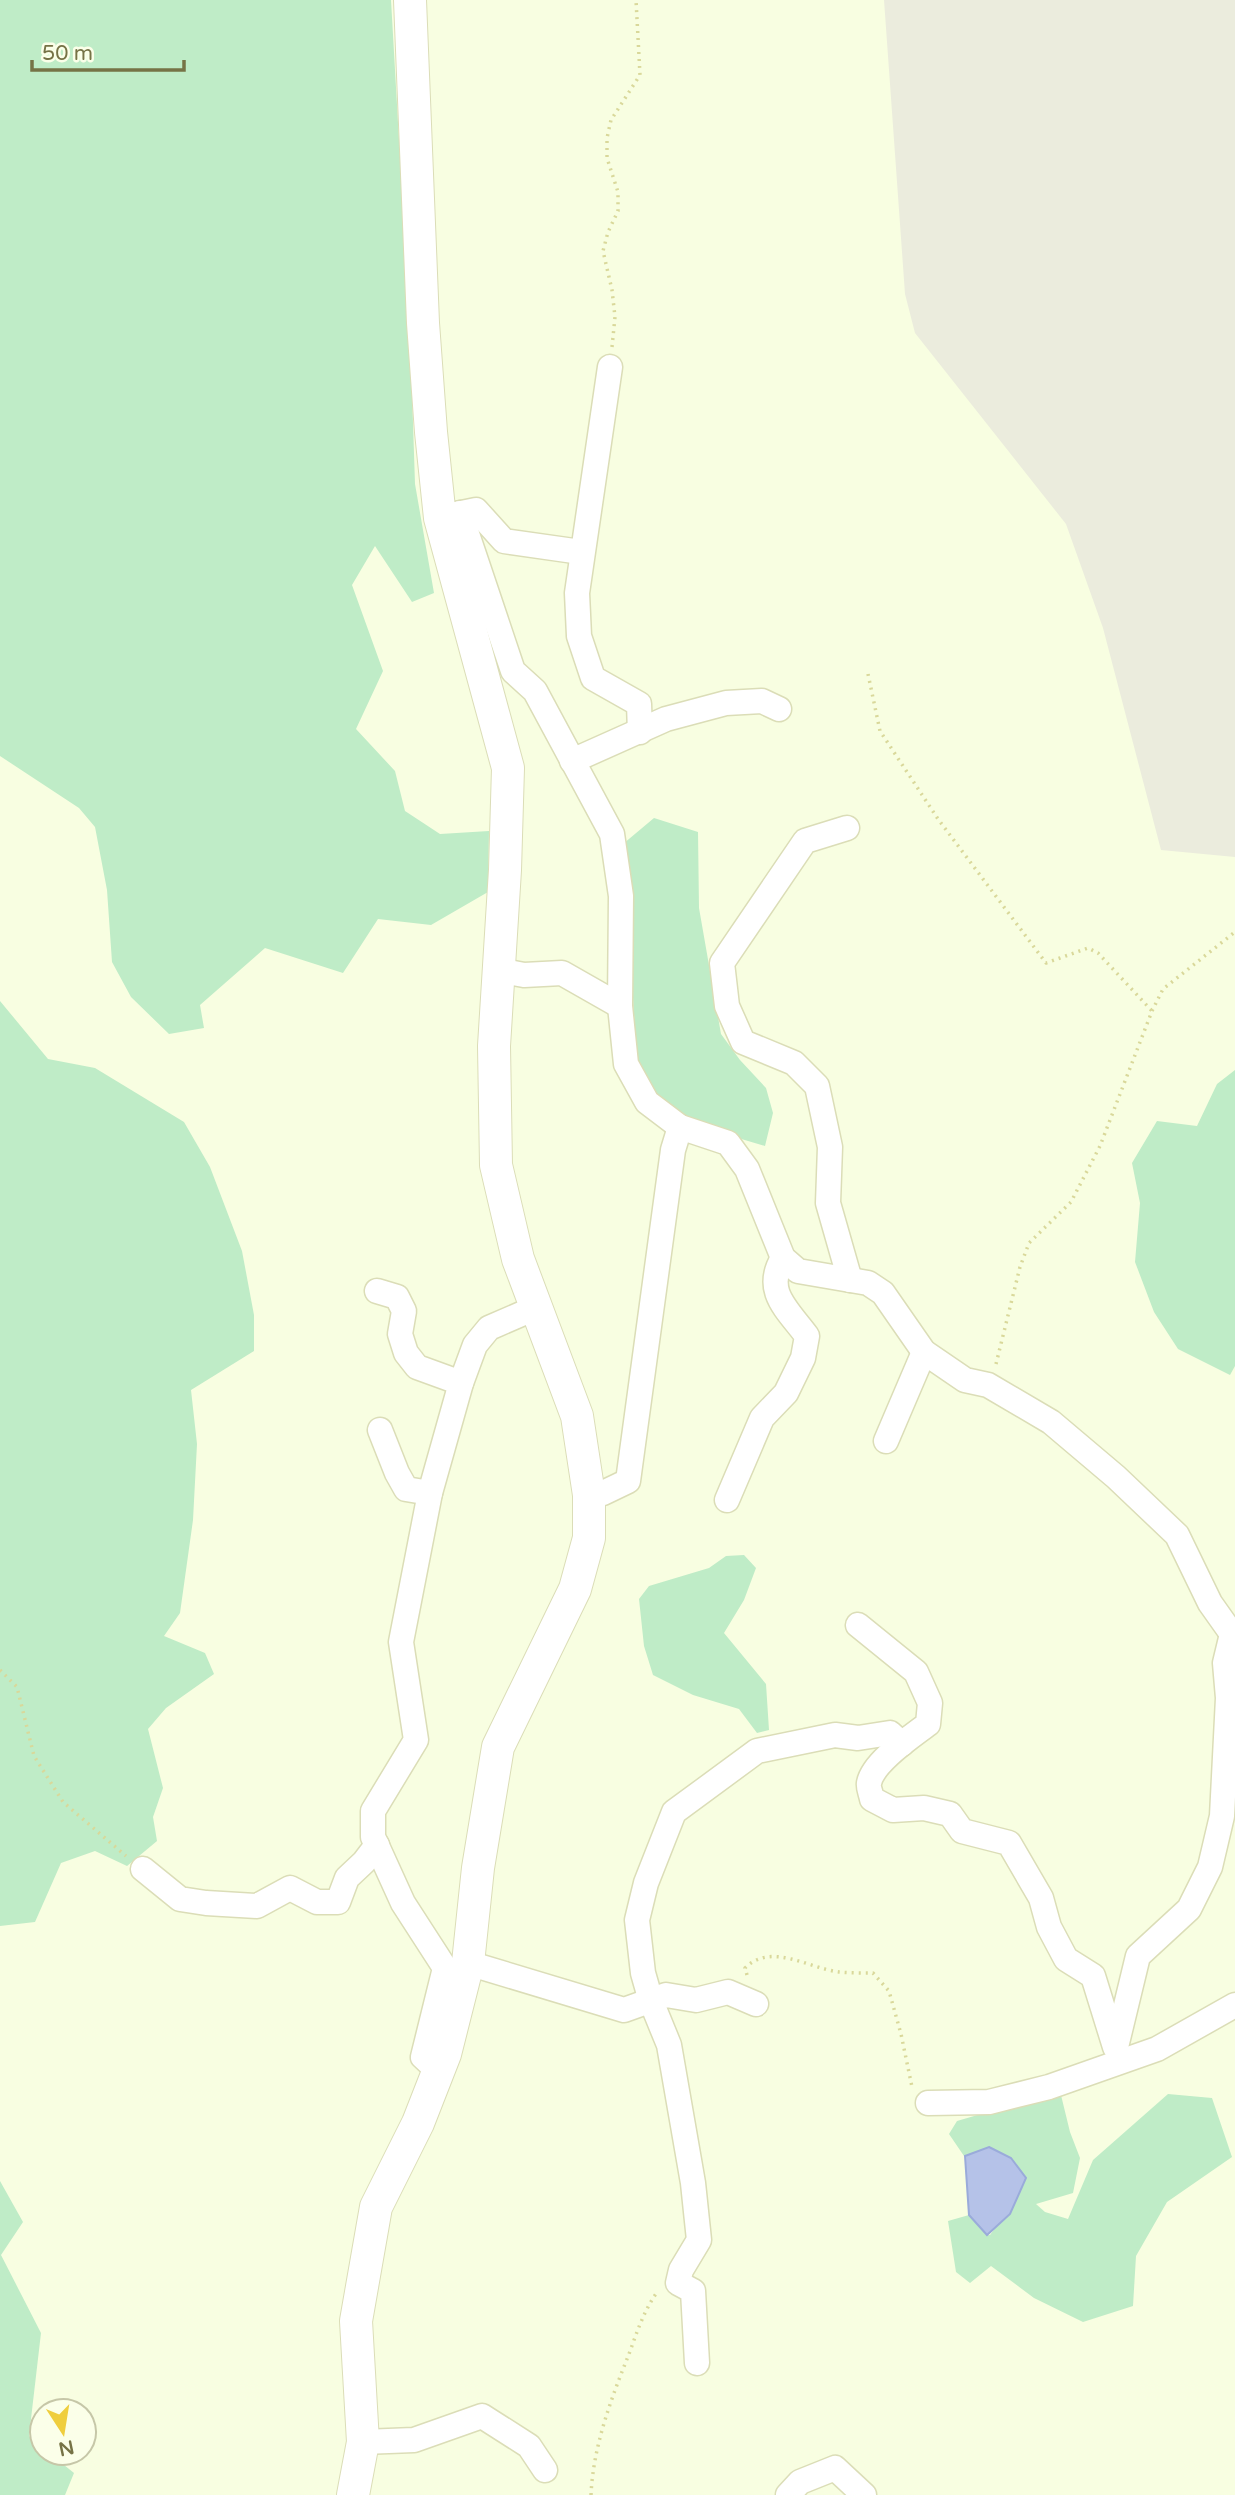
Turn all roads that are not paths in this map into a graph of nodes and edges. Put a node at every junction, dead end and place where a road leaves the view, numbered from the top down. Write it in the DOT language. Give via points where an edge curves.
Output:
graph roads {
  1 [pos="410,0"];
  2 [pos="610,367"];
  3 [pos="450,516"];
  4 [pos="581,552"];
  5 [pos="779,709"];
  6 [pos="640,732"];
  7 [pos="572,761"];
  8 [pos="847,828"];
  9 [pos="498,970"];
  10 [pos="620,1006"];
  11 [pos="680,1127"];
  12 [pos="783,1258"];
  13 [pos="850,1280"];
  14 [pos="377,1291"];
  15 [pos="535,1308"];
  16 [pos="924,1352"];
  17 [pos="461,1383"];
  18 [pos="380,1430"];
  19 [pos="886,1441"];
  20 [pos="430,1493"];
  21 [pos="589,1495"];
  22 [pos="727,1500"];
  23 [pos="858,1625"];
  24 [pos="1234,1636"];
  25 [pos="902,1744"];
  26 [pos="377,1846"];
  27 [pos="143,1869"];
  28 [pos="468,1963"];
  29 [pos="651,2001"];
  30 [pos="756,2004"];
  31 [pos="1235,2005"];
  32 [pos="1118,2054"];
  33 [pos="438,2071"];
  34 [pos="928,2103"];
  35 [pos="697,2363"];
  36 [pos="363,2442"];
  37 [pos="545,2470"];
  38 [pos="353,2495"];
  39 [pos="788,2495"];
  40 [pos="864,2495"];
  1 -- 3 [label="street" via="430,432"];
  2 -- 4 [label="street"];
  3 -- 4 [label="street" via="476,510 504,541"];
  3 -- 7 [label="street" via="513,671 535,691"];
  3 -- 9 [label="street" via="508,768"];
  4 -- 6 [label="street" via="579,636 593,678 639,704"];
  5 -- 6 [label="street" via="762,701 726,704 666,719"];
  6 -- 7 [label="street"];
  7 -- 10 [label="street" via="612,834 621,896"];
  8 -- 13 [label="street" via="805,841 722,963 727,1006 743,1042 794,1063 817,1086 830,1147 828,1203"];
  9 -- 10 [label="street" via="524,975 562,973"];
  9 -- 15 [label="street" via="496,1165 518,1259"];
  10 -- 11 [label="street" via="626,1064 647,1102"];
  11 -- 12 [label="street" via="728,1143 747,1169"];
  11 -- 21 [label="street" via="673,1150 628,1481"];
  12 -- 13 [label="street" via="798,1271"];
  12 -- 22 [label="street" via="775,1271 776,1294 807,1336 803,1358 786,1393 762,1418"];
  13 -- 16 [label="street" via="868,1283 883,1293"];
  14 -- 17 [label="street" via="397,1297 404,1311 400,1334 417,1367"];
  15 -- 17 [label="street" via="489,1328 475,1345"];
  15 -- 21 [label="street" via="577,1416"];
  16 -- 19 [label="street"];
  16 -- 24 [label="street" via="965,1380 988,1385 1051,1422 1116,1477 1177,1535 1210,1603"];
  17 -- 20 [label="street"];
  18 -- 20 [label="street" via="406,1489"];
  20 -- 26 [label="street" via="401,1642 416,1740 373,1811"];
  21 -- 28 [label="street" via="589,1538 575,1589 498,1747"];
  23 -- 25 [label="street" via="916,1672 930,1703 928,1724"];
  24 -- 32 [label="street" via="1225,1663 1228,1698 1222,1816 1210,1867 1189,1909 1138,1956"];
  25 -- 29 [label="street" via="890,1733 858,1738 835,1735 757,1751 674,1812 636,1920"];
  25 -- 32 [label="street" via="873,1771 868,1786 872,1799 893,1810 924,1808 950,1814 962,1831 1009,1843 1041,1898 1049,1927 1066,1959 1093,1976"];
  26 -- 27 [label="street" via="347,1878 338,1902 317,1902 290,1888 257,1906 180,1899"];
  26 -- 33 [label="street" via="403,1903 445,1968 423,2057"];
  28 -- 29 [label="street" via="624,2010"];
  28 -- 33 [label="street"];
  29 -- 30 [label="street" via="666,1995 696,2000 728,1993"];
  29 -- 35 [label="street" via="668,2045 693,2183 699,2240 678,2283 693,2291"];
  31 -- 32 [label="street" via="1157,2049"];
  32 -- 34 [label="street" via="1049,2087 989,2102"];
  33 -- 36 [label="street" via="376,2207 356,2321"];
  36 -- 37 [label="street" via="414,2440 482,2416 529,2445"];
  36 -- 38 [label="street"];
  39 -- 40 [label="street" via="800,2482 835,2468"];
}
